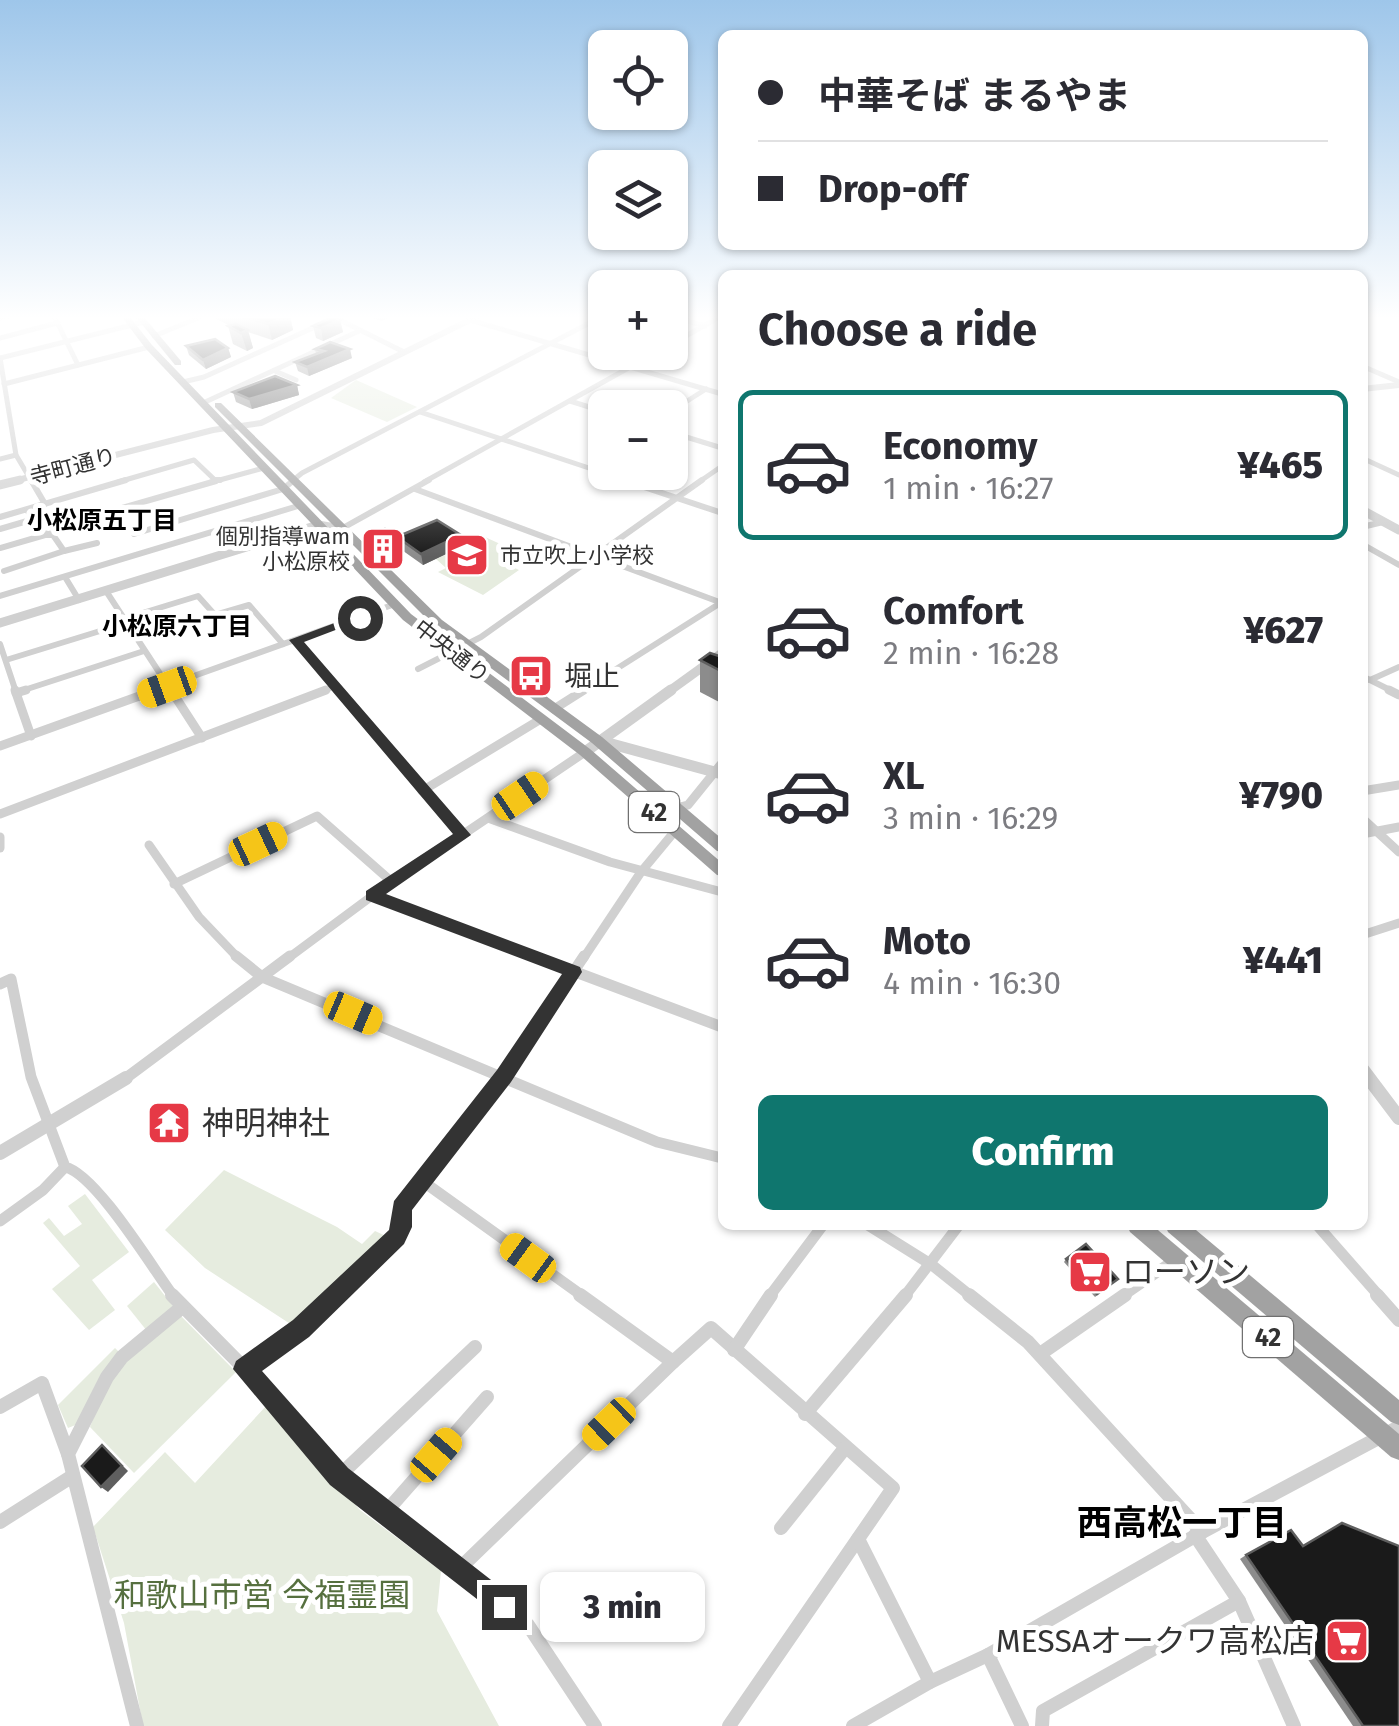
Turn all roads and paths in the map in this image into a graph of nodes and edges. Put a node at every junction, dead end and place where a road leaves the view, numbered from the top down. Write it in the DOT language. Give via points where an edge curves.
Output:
graph roads {
  1 [pos="4,397"];
  2 [pos="204,397"];
  3 [pos="218,397"];
  4 [pos="314,397"];
  5 [pos="450,397"];
  6 [pos="578,397"];
  7 [pos="208,401"];
  8 [pos="570,401"];
  9 [pos="588,407"];
  10 [pos="420,412"];
  11 [pos="239,426"];
  12 [pos="226,428"];
  13 [pos="12,438"];
  14 [pos="688,438"];
  15 [pos="0,440"];
  16 [pos="503,440"];
  17 [pos="718,447"];
  18 [pos="16,455"];
  19 [pos="0,459"];
  20 [pos="1368,461"];
  21 [pos="264,468"];
  22 [pos="718,469"];
  23 [pos="1399,476"];
  24 [pos="28,478"];
  25 [pos="216,482"];
  26 [pos="287,484"];
  27 [pos="0,485"];
  28 [pos="415,490"];
  29 [pos="677,498"];
  30 [pos="44,504"];
  31 [pos="298,506"];
  32 [pos="27,510"];
  33 [pos="718,512"];
  34 [pos="1368,515"];
  35 [pos="0,517"];
  36 [pos="34,519"];
  37 [pos="1380,522"];
  38 [pos="1368,525"];
  39 [pos="318,526"];
  40 [pos="0,529"];
  41 [pos="341,530"];
  42 [pos="1399,532"];
  43 [pos="44,533"];
  44 [pos="134,534"];
  45 [pos="97,543"];
  46 [pos="1368,547"];
  47 [pos="0,548"];
  48 [pos="64,551"];
  49 [pos="595,555"];
  50 [pos="1399,565"];
  51 [pos="4,572"];
  52 [pos="66,577"];
  53 [pos="106,592"];
  54 [pos="0,596"];
  55 [pos="79,600"];
  56 [pos="718,601"];
  57 [pos="396,604"];
  58 [pos="718,606"];
  59 [pos="125,621"];
  60 [pos="0,622"];
  61 [pos="296,640"];
  62 [pos="0,644"];
  63 [pos="283,644"];
  64 [pos="466,645"];
  65 [pos="144,652"];
  66 [pos="452,652"];
  67 [pos="718,656"];
  68 [pos="6,660"];
  69 [pos="1399,666"];
  70 [pos="418,670"];
  71 [pos="696,671"];
  72 [pos="710,677"];
  73 [pos="1368,677"];
  74 [pos="1368,679"];
  75 [pos="167,687"];
  76 [pos="333,687"];
  77 [pos="16,693"];
  78 [pos="1399,695"];
  79 [pos="554,708"];
  80 [pos="541,719"];
  81 [pos="30,736"];
  82 [pos="202,738"];
  83 [pos="0,746"];
  84 [pos="591,746"];
  85 [pos="718,770"];
  86 [pos="718,772"];
  87 [pos="1399,785"];
  88 [pos="422,791"];
  89 [pos="1368,791"];
  90 [pos="676,808"];
  91 [pos="0,814"];
  92 [pos="488,818"];
  93 [pos="1368,824"];
  94 [pos="1399,827"];
  95 [pos="1374,830"];
  96 [pos="676,831"];
  97 [pos="1368,832"];
  98 [pos="463,835"];
  99 [pos="0,838"];
  100 [pos="718,844"];
  101 [pos="150,845"];
  102 [pos="0,848"];
  103 [pos="1399,852"];
  104 [pos="718,868"];
  105 [pos="642,872"];
  106 [pos="392,882"];
  107 [pos="174,884"];
  108 [pos="718,891"];
  109 [pos="372,896"];
  110 [pos="1399,922"];
  111 [pos="1368,933"];
  112 [pos="574,972"];
  113 [pos="262,977"];
  114 [pos="0,984"];
  115 [pos="718,1026"];
  116 [pos="504,1076"];
  117 [pos="1368,1077"];
  118 [pos="126,1078"];
  119 [pos="1399,1118"];
  120 [pos="48,1124"];
  121 [pos="0,1153"];
  122 [pos="718,1157"];
  123 [pos="66,1167"];
  124 [pos="421,1180"];
  125 [pos="0,1220"];
  126 [pos="819,1230"];
  127 [pos="876,1230"];
  128 [pos="956,1230"];
  129 [pos="1143,1230"];
  130 [pos="1181,1230"];
  131 [pos="1321,1230"];
  132 [pos="1176,1259"];
  133 [pos="932,1266"];
  134 [pos="181,1308"];
  135 [pos="1399,1320"];
  136 [pos="475,1347"];
  137 [pos="734,1350"];
  138 [pos="1040,1354"];
  139 [pos="672,1362"];
  140 [pos="245,1369"];
  141 [pos="487,1397"];
  142 [pos="0,1407"];
  143 [pos="804,1414"];
  144 [pos="1399,1414"];
  145 [pos="1394,1437"];
  146 [pos="845,1448"];
  147 [pos="68,1454"];
  148 [pos="339,1476"];
  149 [pos="71,1477"];
  150 [pos="385,1512"];
  151 [pos="0,1522"];
  152 [pos="781,1528"];
  153 [pos="1198,1534"];
  154 [pos="858,1539"];
  155 [pos="457,1570"];
  156 [pos="1239,1601"];
  157 [pos="988,1655"];
  158 [pos="930,1682"];
  159 [pos="1289,1724"];
  160 [pos="137,1726"];
  161 [pos="596,1726"];
  162 [pos="729,1726"];
  163 [pos="852,1726"];
  164 [pos="1022,1726"];
  165 [pos="1042,1726"];
  1 -- 13 [label="street"];
  2 -- 7 [label="highway, 中央通り / 42"];
  3 -- 7 [label="street"];
  4 -- 11 [label="street, 寺町通り" via="261,423"];
  5 -- 10 [label="street"];
  6 -- 8 [label="street"];
  7 -- 11 [label="highway, 中央通り / 42"];
  7 -- 12 [label="highway, 中央通り / 42"];
  8 -- 9 [label="street"];
  8 -- 16 [label="street"];
  10 -- 16 [label="street"];
  10 -- 26 [label="street"];
  11 -- 12 [label="street, 寺町通り"];
  11 -- 26 [label="highway, 中央通り / 42"];
  12 -- 21 [label="highway, 中央通り / 42"];
  12 -- 24 [label="street, 寺町通り"];
  13 -- 15 [label="street"];
  13 -- 18 [label="street"];
  14 -- 17 [label="street"];
  16 -- 28 [label="street"];
  16 -- 29 [label="street"];
  18 -- 19 [label="street"];
  18 -- 24 [label="street"];
  20 -- 23 [label="street"];
  21 -- 25 [label="street"];
  21 -- 26 [label="highway, 中央通り / 42"];
  22 -- 29 [label="street"];
  24 -- 27 [label="street, 寺町通り"];
  24 -- 30 [label="street"];
  25 -- 30 [label="street" via="194,460"];
  25 -- 43 [label="street"];
  26 -- 31 [label="highway, 中央通り / 42"];
  26 -- 41 [label="highway, 中央通り / 42"];
  26 -- 44 [label="street"];
  28 -- 41 [label="street"];
  28 -- 49 [label="street"];
  29 -- 33 [label="street"];
  29 -- 49 [label="street"];
  30 -- 32 [label="street"];
  31 -- 39 [label="highway, 中央通り / 42"];
  31 -- 52 [label="street"];
  32 -- 35 [label="street"];
  32 -- 36 [label="street"];
  34 -- 37 [label="street"];
  36 -- 40 [label="street"];
  36 -- 43 [label="street"];
  37 -- 38 [label="street"];
  37 -- 42 [label="street"];
  39 -- 41 [label="street"];
  39 -- 53 [label="street"];
  39 -- 57 [label="highway, 中央通り / 42"];
  41 -- 64 [label="highway, 中央通り / 42"];
  43 -- 47 [label="street"];
  43 -- 48 [label="street"];
  45 -- 48 [label="street"];
  46 -- 50 [label="street"];
  48 -- 51 [label="street"];
  49 -- 56 [label="street"];
  49 -- 64 [label="street"];
  52 -- 54 [label="street"];
  52 -- 55 [label="street"];
  53 -- 55 [label="street"];
  53 -- 59 [label="street"];
  55 -- 60 [label="street"];
  57 -- 61 [label="street"];
  57 -- 66 [label="highway, 中央通り / 42"];
  58 -- 79 [label="street"];
  59 -- 63 [label="street" via="198,596 216,616 249,604"];
  59 -- 65 [label="street"];
  59 -- 68 [label="street"];
  61 -- 63 [label="street"];
  61 -- 76 [label="street"];
  62 -- 68 [label="street"];
  63 -- 75 [label="street"];
  64 -- 66 [label="street"];
  64 -- 79 [label="highway, 中央通り / 42"];
  65 -- 75 [label="street"];
  65 -- 77 [label="street"];
  66 -- 70 [label="street"];
  66 -- 80 [label="highway, 中央通り / 42"];
  67 -- 71 [label="street"];
  68 -- 77 [label="street"];
  69 -- 73 [label="street"];
  71 -- 72 [label="street"];
  71 -- 84 [label="street"];
  74 -- 78 [label="street"];
  75 -- 81 [label="street"];
  75 -- 82 [label="street"];
  76 -- 82 [label="street"];
  76 -- 88 [label="street"];
  77 -- 81 [label="street"];
  79 -- 84 [label="highway, 中央通り / 42"];
  80 -- 84 [label="highway, 中央通り / 42"];
  80 -- 88 [label="street"];
  81 -- 83 [label="street"];
  82 -- 91 [label="street"];
  84 -- 85 [label="street"];
  84 -- 90 [label="highway, 中央通り / 42"];
  84 -- 92 [label="street"];
  84 -- 96 [label="highway, 中央通り / 42"];
  86 -- 90 [label="street"];
  87 -- 89 [label="street"];
  88 -- 98 [label="street"];
  90 -- 100 [label="highway, 中央通り / 42"];
  92 -- 98 [label="street"];
  92 -- 105 [label="street"];
  93 -- 95 [label="street"];
  94 -- 95 [label="street"];
  95 -- 97 [label="street"];
  95 -- 103 [label="street"];
  96 -- 104 [label="highway, 中央通り / 42"];
  96 -- 105 [label="street"];
  98 -- 106 [label="street"];
  99 -- 102 [label="street"];
  101 -- 107 [label="street"];
  105 -- 108 [label="street"];
  105 -- 112 [label="street"];
  106 -- 107 [label="street" via="318,816"];
  106 -- 109 [label="street"];
  107 -- 113 [label="street" via="232,956"];
  109 -- 112 [label="street"];
  109 -- 113 [label="street"];
  110 -- 111 [label="street"];
  112 -- 115 [label="street"];
  112 -- 116 [label="street"];
  113 -- 116 [label="street"];
  113 -- 118 [label="street"];
  114 -- 120 [label="street" via="11,979"];
  116 -- 122 [label="street" via="657,1142"];
  116 -- 124 [label="street"];
  117 -- 119 [label="street"];
  118 -- 120 [label="street"];
  120 -- 121 [label="street"];
  120 -- 123 [label="street"];
  123 -- 125 [label="street"];
  123 -- 134 [label="street" via="104,1199"];
  124 -- 139 [label="street"];
  124 -- 140 [label="street" via="402,1208 396,1237 301,1328"];
  126 -- 137 [label="street"];
  127 -- 133 [label="street"];
  128 -- 133 [label="street"];
  129 -- 132 [label="highway, 42"];
  130 -- 144 [label="highway, 42"];
  131 -- 135 [label="street"];
  132 -- 138 [label="street"];
  132 -- 145 [label="highway, 42"];
  133 -- 138 [label="street"];
  133 -- 143 [label="street"];
  134 -- 140 [label="street"];
  134 -- 147 [label="street" via="122,1357"];
  136 -- 148 [label="street"];
  137 -- 139 [label="street" via="711,1328"];
  137 -- 143 [label="street"];
  138 -- 153 [label="street"];
  139 -- 155 [label="street"];
  140 -- 148 [label="street"];
  141 -- 150 [label="street"];
  142 -- 147 [label="street" via="42,1383"];
  143 -- 146 [label="street"];
  145 -- 153 [label="street"];
  146 -- 152 [label="street"];
  146 -- 154 [label="street" via="893,1488"];
  147 -- 149 [label="street"];
  148 -- 150 [label="street"];
  149 -- 151 [label="street"];
  149 -- 160 [label="street"];
  150 -- 155 [label="street"];
  153 -- 156 [label="street"];
  153 -- 157 [label="street"];
  154 -- 158 [label="street"];
  154 -- 162 [label="street"];
  155 -- 161 [label="street" via="528,1625"];
  156 -- 159 [label="street"];
  156 -- 165 [label="street" via="1043,1711"];
  157 -- 158 [label="street"];
  157 -- 164 [label="street"];
  158 -- 163 [label="street"];
}
